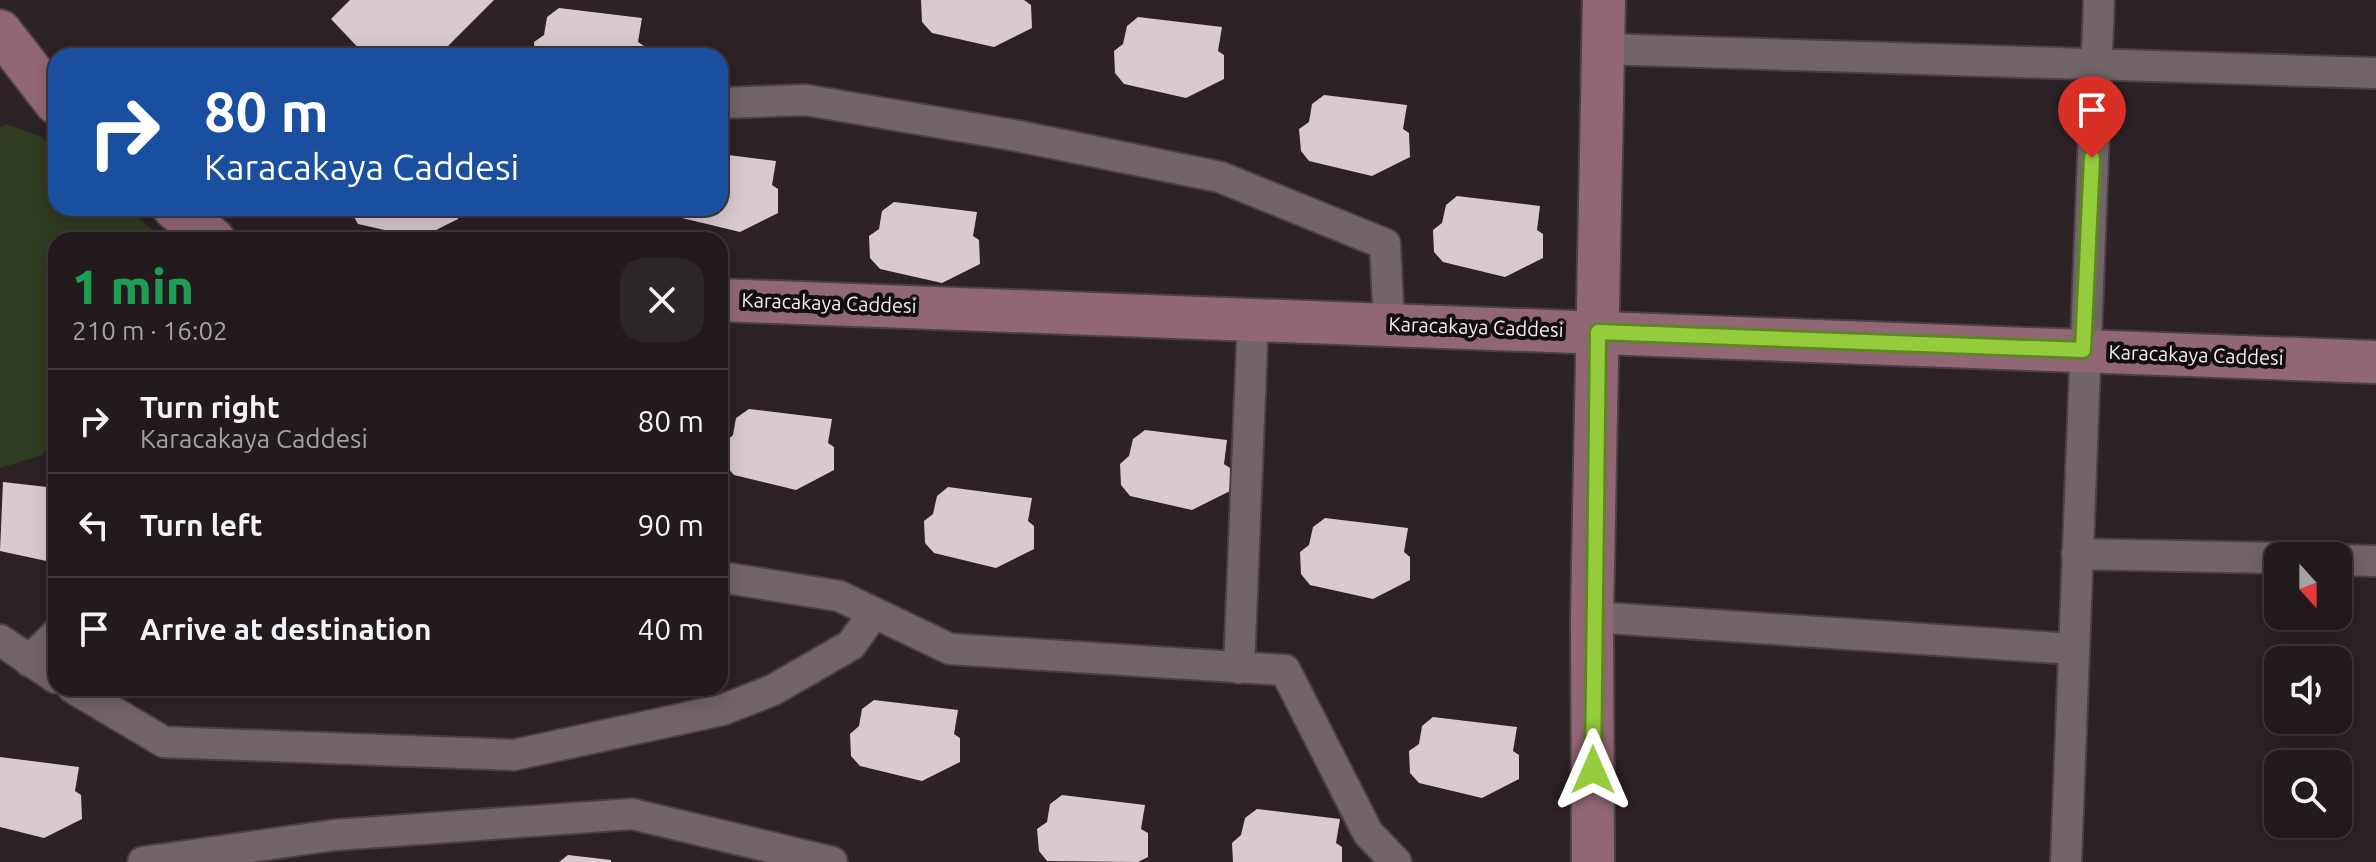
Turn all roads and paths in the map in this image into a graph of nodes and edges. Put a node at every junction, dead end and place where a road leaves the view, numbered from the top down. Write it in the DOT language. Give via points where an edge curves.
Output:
graph roads {
  1 [pos="1604,0"];
  2 [pos="2099,0"];
  3 [pos="0,31"];
  4 [pos="1603,49"];
  5 [pos="2096,64"];
  6 [pos="2376,73"];
  7 [pos="48,93"];
  8 [pos="728,103"];
  9 [pos="184,216"];
  10 [pos="204,232"];
  11 [pos="728,300"];
  12 [pos="1253,318"];
  13 [pos="1389,324"];
  14 [pos="1598,332"];
  15 [pos="2083,350"];
  16 [pos="2376,362"];
  17 [pos="2077,554"];
  18 [pos="2264,558"];
  19 [pos="2352,560"];
  20 [pos="2376,561"];
  21 [pos="728,578"];
  22 [pos="874,613"];
  23 [pos="1592,617"];
  24 [pos="0,640"];
  25 [pos="48,642"];
  26 [pos="2073,649"];
  27 [pos="29,661"];
  28 [pos="1239,668"];
  29 [pos="48,673"];
  30 [pos="86,696"];
  31 [pos="143,862"];
  32 [pos="832,862"];
  33 [pos="1396,862"];
  34 [pos="1593,862"];
  35 [pos="2066,862"];
  1 -- 4 [label="street"];
  2 -- 5 [label="street"];
  3 -- 7 [label="street"];
  4 -- 5 [label="street"];
  4 -- 14 [label="street"];
  5 -- 6 [label="street"];
  5 -- 15 [label="street"];
  8 -- 13 [label="street" via="806,100 1220,177 1385,244"];
  9 -- 10 [label="street"];
  11 -- 12 [label="street, Karacakaya Caddesi"];
  12 -- 13 [label="street, Karacakaya Caddesi"];
  12 -- 28 [label="street"];
  13 -- 14 [label="street, Karacakaya Caddesi"];
  14 -- 15 [label="street, Karacakaya Caddesi"];
  14 -- 23 [label="street"];
  15 -- 16 [label="street, Karacakaya Caddesi"];
  15 -- 17 [label="street"];
  17 -- 18 [label="street"];
  17 -- 26 [label="street"];
  19 -- 20 [label="street"];
  21 -- 22 [label="street" via="839,596"];
  22 -- 28 [label="street" via="950,649"];
  22 -- 30 [label="street" via="851,645 773,690 735,705 514,755 164,742"];
  23 -- 26 [label="street"];
  23 -- 34 [label="street"];
  24 -- 27 [label="street"];
  25 -- 27 [label="street"];
  26 -- 35 [label="street"];
  27 -- 29 [label="street"];
  28 -- 33 [label="street" via="1285,670 1368,833"];
  31 -- 32 [label="street" via="335,835 632,814"];
}
